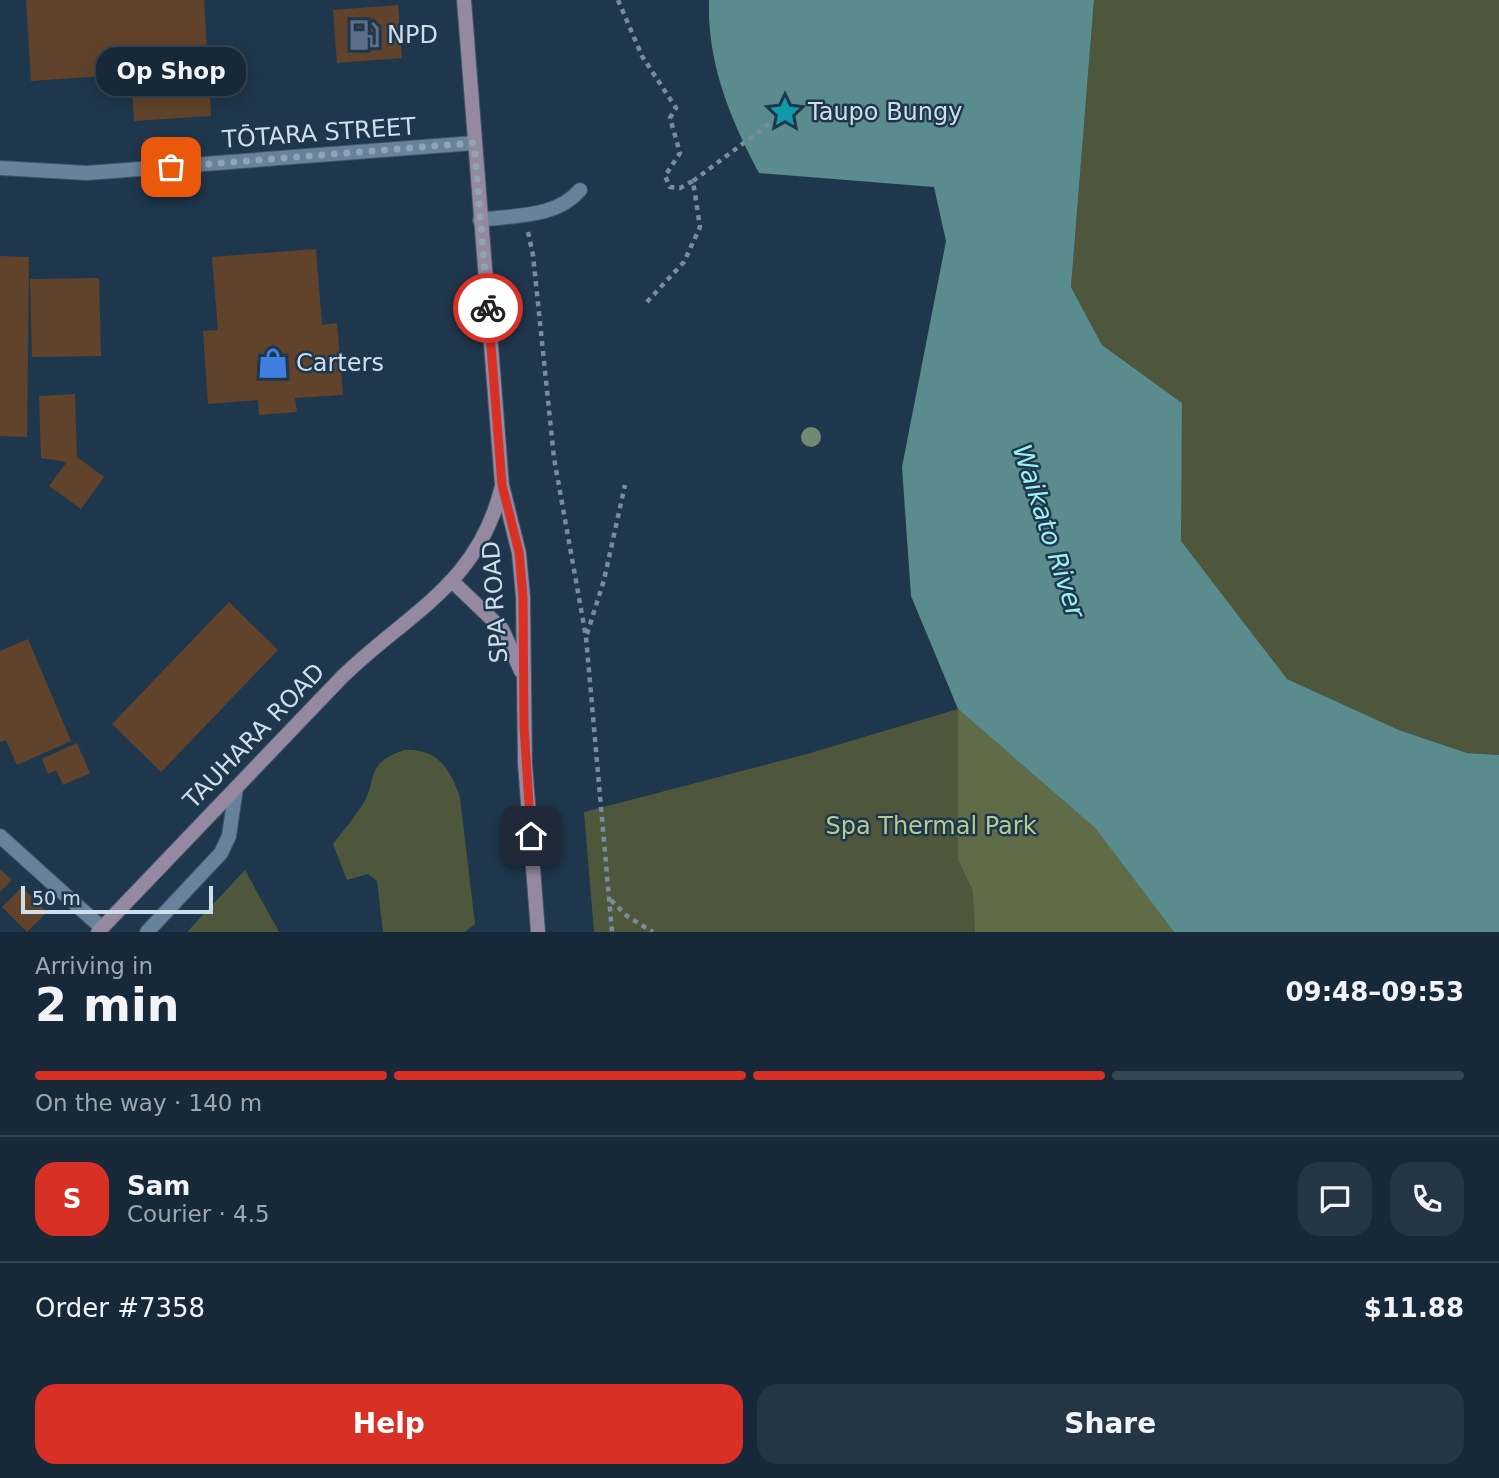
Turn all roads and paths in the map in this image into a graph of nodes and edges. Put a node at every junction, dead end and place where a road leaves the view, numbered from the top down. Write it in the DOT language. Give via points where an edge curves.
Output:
graph roads {
  1 [pos="464,0"];
  2 [pos="618,0"];
  3 [pos="785,112"];
  4 [pos="474,143"];
  5 [pos="0,168"];
  6 [pos="694,181"];
  7 [pos="580,190"];
  8 [pos="480,220"];
  9 [pos="529,233"];
  10 [pos="645,304"];
  11 [pos="502,485"];
  12 [pos="625,485"];
  13 [pos="453,582"];
  14 [pos="586,636"];
  15 [pos="523,676"];
  16 [pos="236,788"];
  17 [pos="0,836"];
  18 [pos="611,900"];
  19 [pos="100,930"];
  20 [pos="147,932"];
  21 [pos="538,932"];
  22 [pos="612,932"];
  23 [pos="653,932"];
  1 -- 4 [label="main road, SPA ROAD"];
  2 -- 6 [label="path" via="642,56 676,108 670,118 680,153 665,176 670,187"];
  3 -- 6 [label="path"];
  4 -- 5 [label="street, TŌTARA STREET" via="87,173"];
  4 -- 8 [label="main road, SPA ROAD"];
  6 -- 10 [label="path" via="700,226 684,262"];
  7 -- 8 [label="street" via="557,210"];
  8 -- 11 [label="main road, SPA ROAD"];
  9 -- 14 [label="path" via="554,458"];
  11 -- 13 [label="main road, SPA ROAD" via="478,549"];
  11 -- 15 [label="main road, SPA ROAD" via="519,552"];
  12 -- 14 [label="path"];
  13 -- 15 [label="main road, SPA ROAD" via="502,629"];
  13 -- 16 [label="main road, TAUHARA ROAD" via="376,643"];
  14 -- 18 [label="path"];
  15 -- 21 [label="main road, SPA ROAD"];
  16 -- 19 [label="main road, TAUHARA ROAD"];
  16 -- 20 [label="street" via="229,836 221,853"];
  17 -- 19 [label="street"];
  18 -- 22 [label="path"];
  18 -- 23 [label="path"];
}
